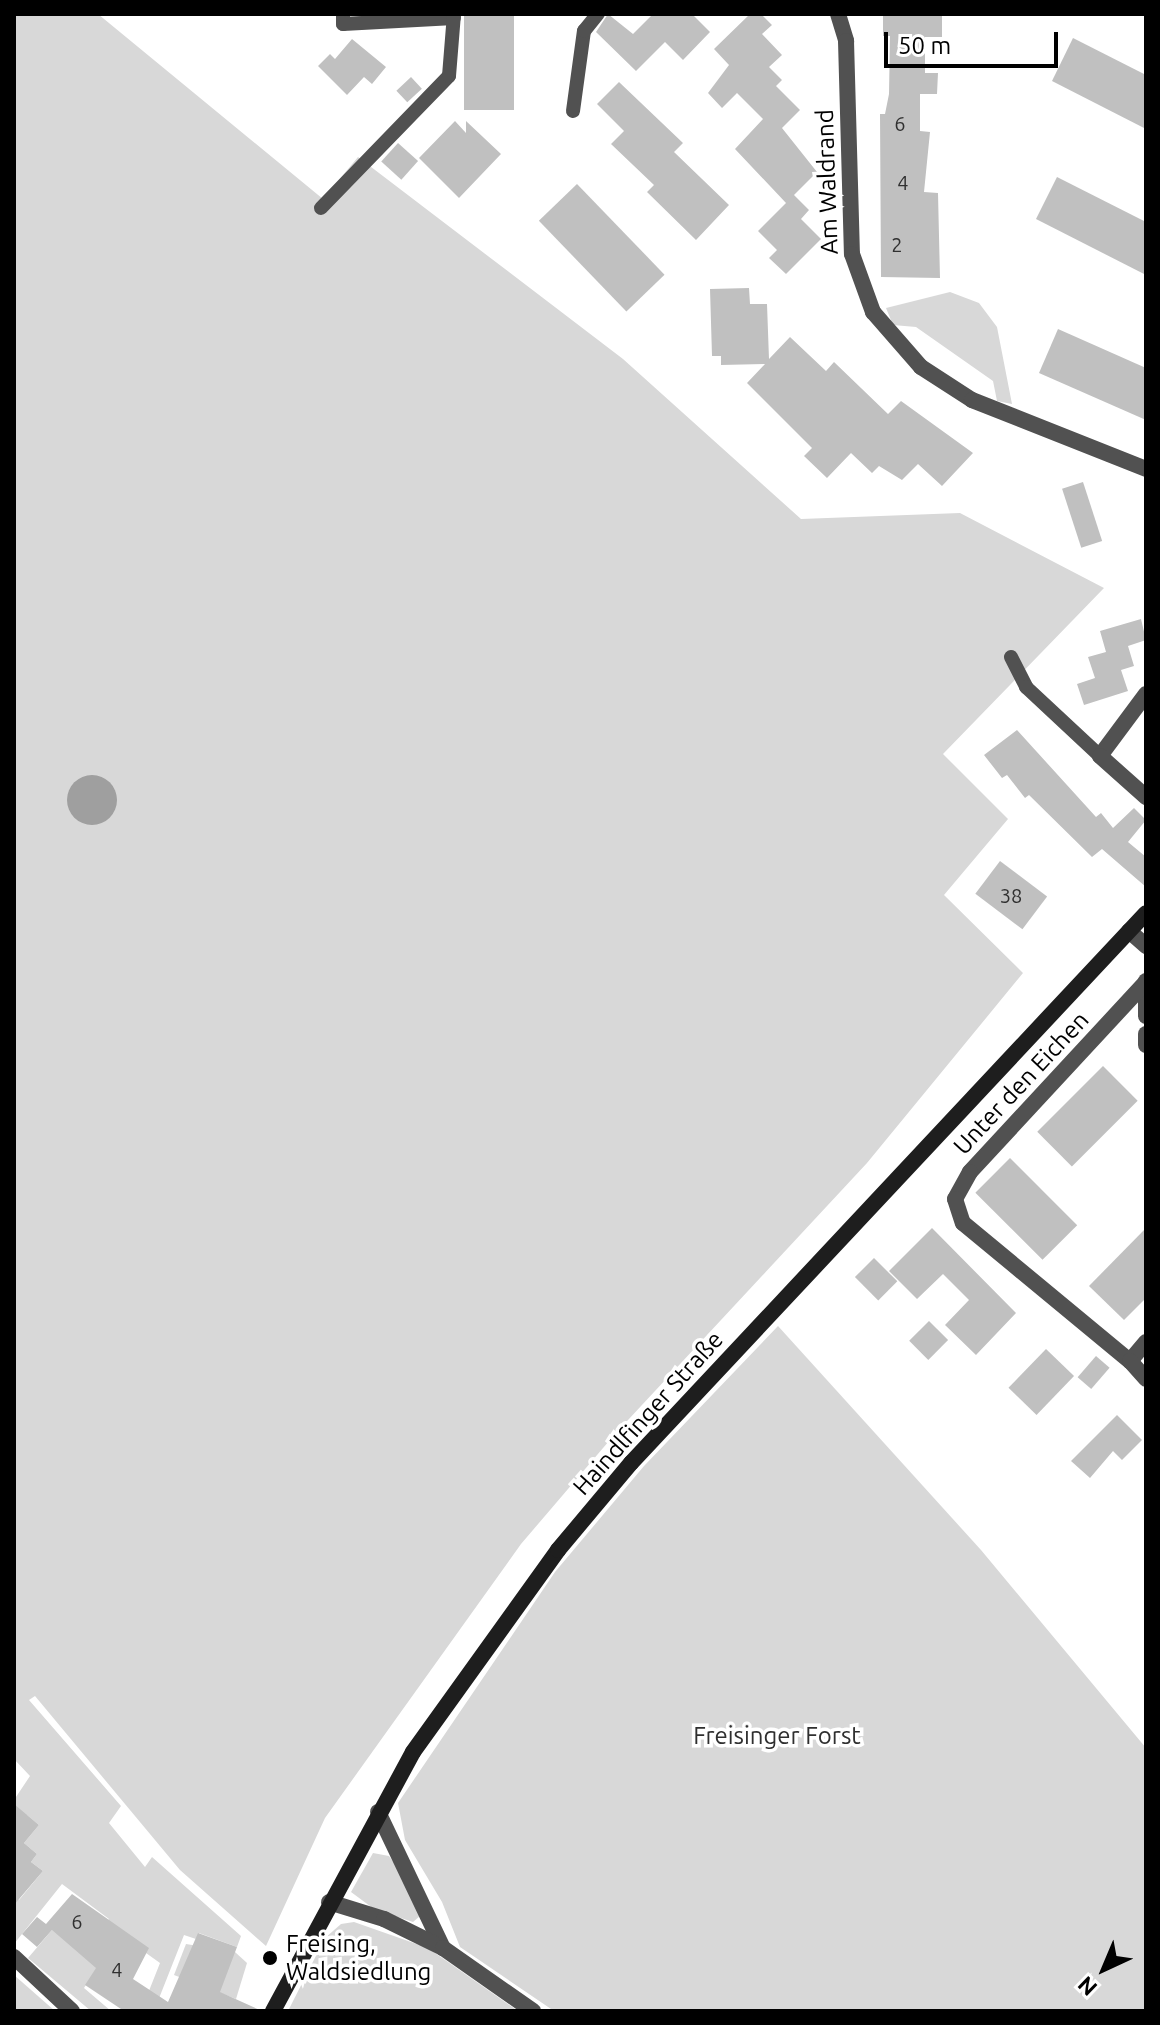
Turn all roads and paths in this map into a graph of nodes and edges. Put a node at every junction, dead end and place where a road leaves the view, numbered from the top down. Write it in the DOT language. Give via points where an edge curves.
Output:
graph roads {
  1 [pos="343,14"];
  2 [pos="598,14"];
  3 [pos="838,14"];
  4 [pos="454,16"];
  5 [pos="573,111"];
  6 [pos="321,208"];
  7 [pos="1146,469"];
  8 [pos="1011,657"];
  9 [pos="1146,694"];
  10 [pos="1100,756"];
  11 [pos="1146,797"];
  12 [pos="1146,913"];
  13 [pos="1129,931"];
  14 [pos="1146,946"];
  15 [pos="1146,982"];
  16 [pos="1146,1016"];
  17 [pos="1146,1034"];
  18 [pos="1146,1045"];
  19 [pos="1146,1342"];
  20 [pos="1130,1361"];
  21 [pos="1146,1379"];
  22 [pos="378,1812"];
  23 [pos="329,1902"];
  24 [pos="443,1948"];
  25 [pos="14,1957"];
  26 [pos="72,2011"];
  27 [pos="273,2011"];
  28 [pos="533,2011"];
  1 -- 4 [label="lane" via="343,24"];
  2 -- 5 [label="lane" via="584,31"];
  3 -- 7 [label="street, Am Waldrand" via="846,41 852,254 873,312 921,367 972,400"];
  4 -- 6 [label="lane" via="449,76"];
  8 -- 10 [label="lane" via="1026,687"];
  9 -- 10 [label="street"];
  10 -- 11 [label="street"];
  12 -- 13 [label="street, Haindlfinger Straße"];
  13 -- 14 [label="street"];
  13 -- 22 [label="street, Haindlfinger Straße" via="631,1463 515,1604"];
  15 -- 16 [label="street"];
  15 -- 20 [label="street, Unter den Eichen" via="970,1172 955,1199 963,1223"];
  17 -- 18 [label="street"];
  19 -- 20 [label="street"];
  20 -- 21 [label="street, Unter den Eichen"];
  22 -- 23 [label="street, Haindlfinger Straße"];
  22 -- 24 [label="street"];
  23 -- 24 [label="street" via="384,1919"];
  23 -- 27 [label="street, Haindlfinger Straße"];
  24 -- 28 [label="street"];
  25 -- 26 [label="street"];
}
